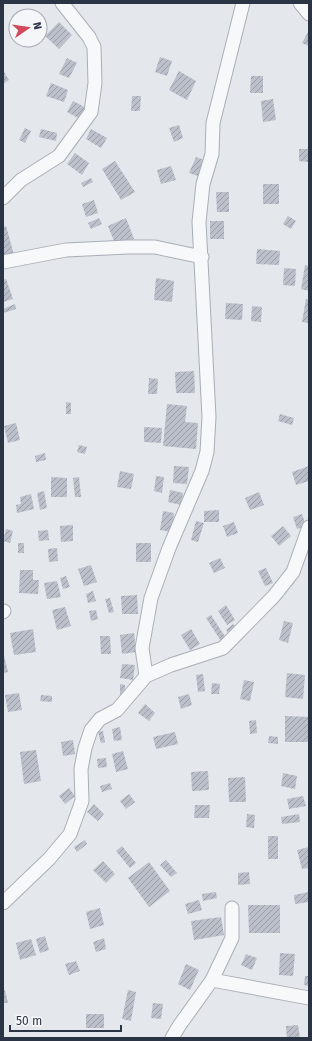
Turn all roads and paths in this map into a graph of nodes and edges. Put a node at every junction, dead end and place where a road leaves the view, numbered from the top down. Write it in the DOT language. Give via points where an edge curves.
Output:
graph roads {
  1 [pos="62,3"];
  2 [pos="243,3"];
  3 [pos="300,3"];
  4 [pos="309,14"];
  5 [pos="3,198"];
  6 [pos="202,257"];
  7 [pos="3,262"];
  8 [pos="309,527"];
  9 [pos="146,676"];
  10 [pos="3,903"];
  11 [pos="232,908"];
  12 [pos="212,980"];
  13 [pos="309,998"];
  14 [pos="172,1038"];
  1 -- 5 [label="street" via="94,47 95,83 91,112 59,156 21,180"];
  2 -- 6 [label="street" via="213,123 212,154 203,184 199,222"];
  3 -- 4 [label="street"];
  6 -- 7 [label="street" via="155,247 128,247 66,250"];
  6 -- 9 [label="street" via="207,452 202,471 151,598 142,648"];
  8 -- 9 [label="street" via="293,572 274,596 223,648"];
  9 -- 10 [label="street" via="117,710 100,719 91,730 81,769 82,801 70,834 49,859"];
  11 -- 12 [label="street" via="232,938"];
  12 -- 13 [label="street"];
  12 -- 14 [label="street"];
}
